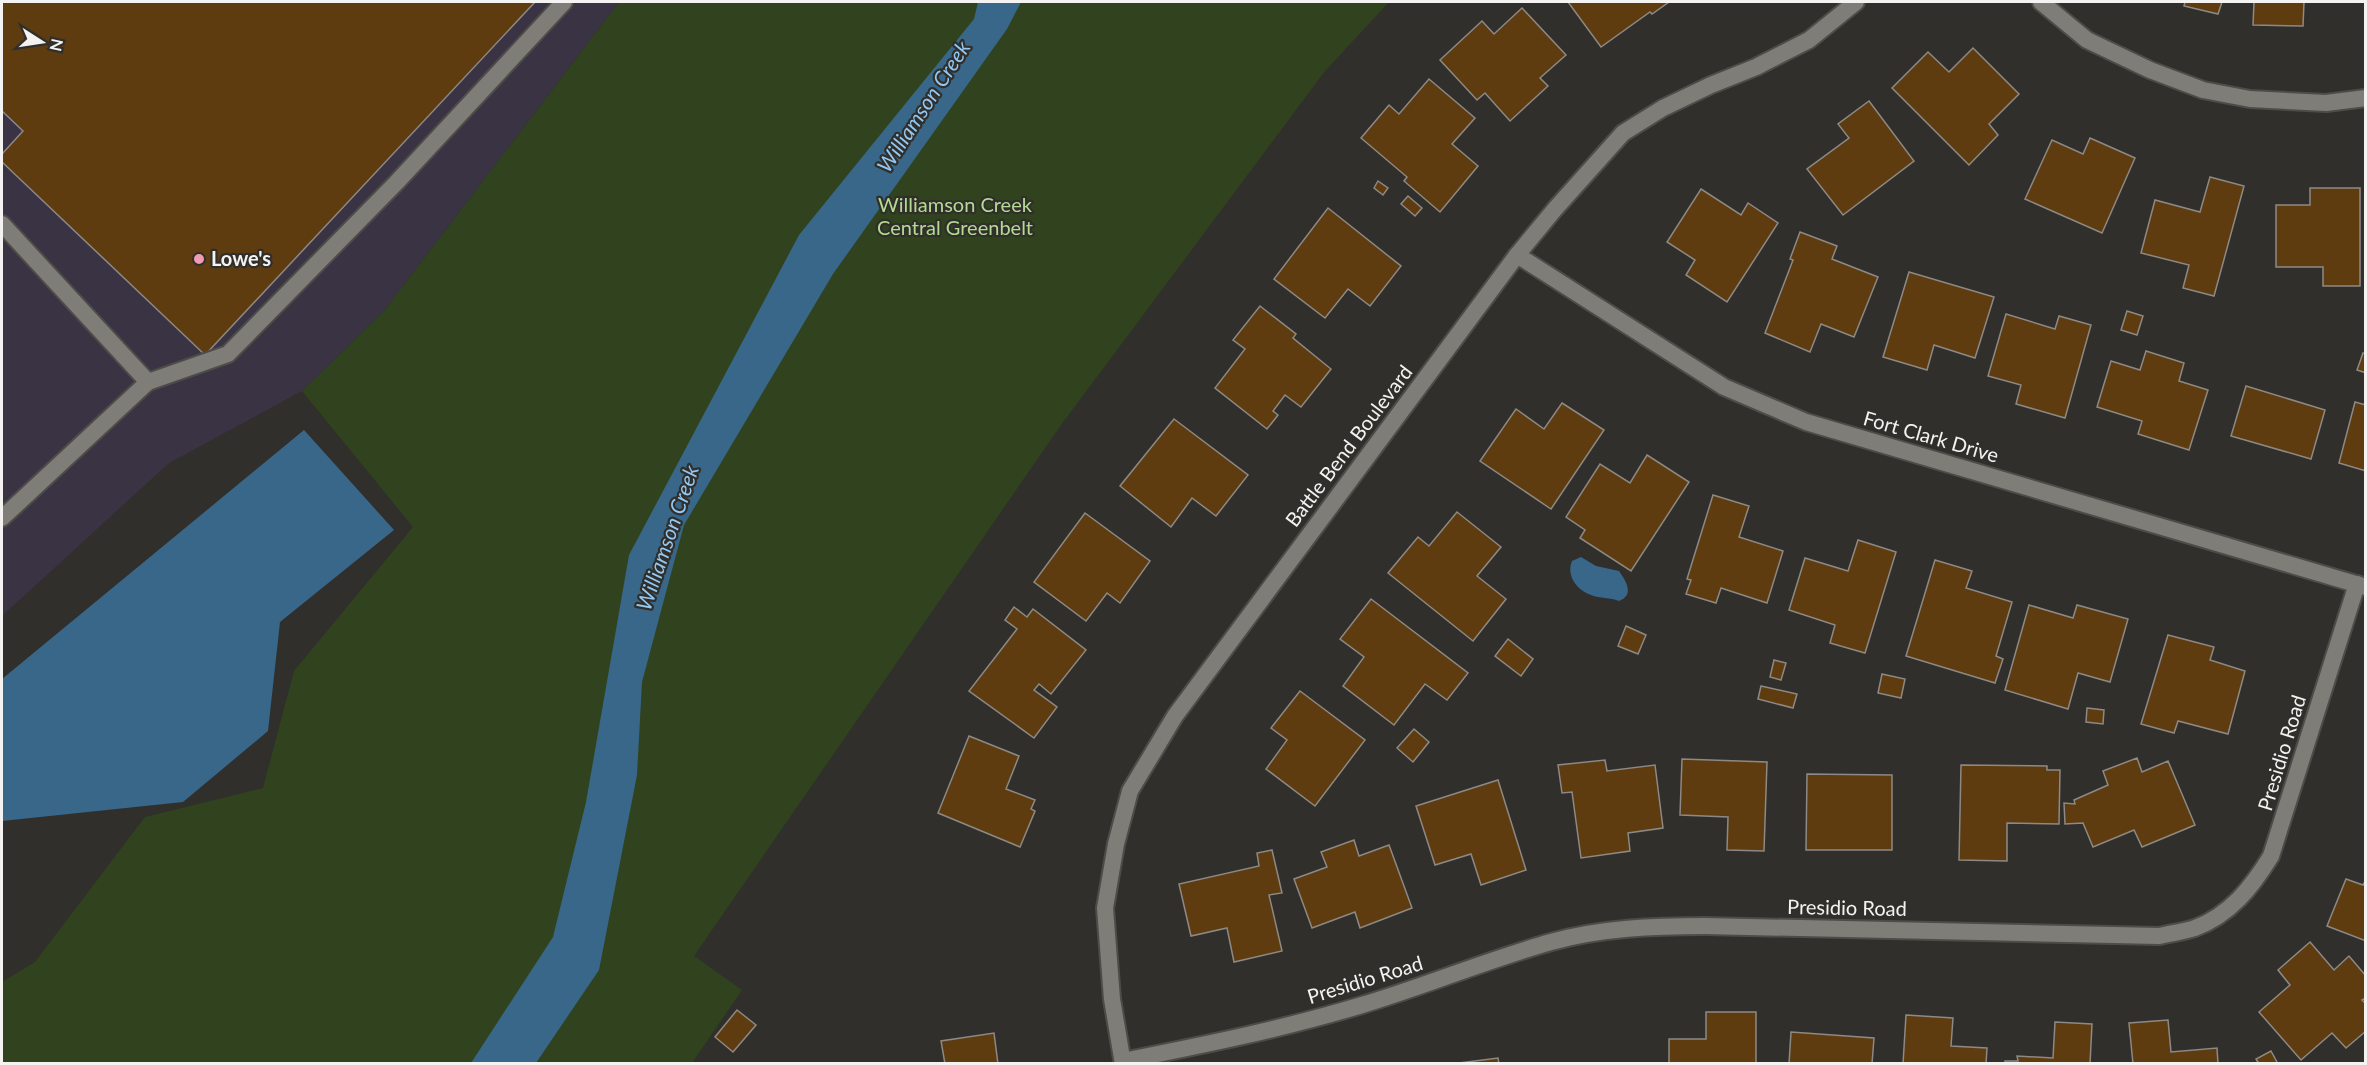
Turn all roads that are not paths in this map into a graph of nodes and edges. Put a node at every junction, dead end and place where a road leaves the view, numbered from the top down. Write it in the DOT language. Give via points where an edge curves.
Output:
graph roads {
  1 [pos="564,2"];
  2 [pos="1857,2"];
  3 [pos="2041,2"];
  4 [pos="2366,98"];
  5 [pos="2,224"];
  6 [pos="1517,255"];
  7 [pos="148,382"];
  8 [pos="2,518"];
  9 [pos="2361,586"];
  10 [pos="1123,1062"];
  1 -- 7 [label="street" via="396,183 228,354"];
  2 -- 6 [label="street, Battle Bend Boulevard" via="1809,40 1756,68 1663,108 1623,134"];
  3 -- 4 [label="street" via="2087,40 2203,90 2250,99 2305,102"];
  5 -- 7 [label="street"];
  6 -- 9 [label="street, Fort Clark Drive" via="1724,387 1806,422"];
  6 -- 10 [label="street, Battle Bend Boulevard" via="1175,716 1130,791 1105,908 1112,999"];
  7 -- 8 [label="street"];
  9 -- 10 [label="street, Presidio Road" via="2271,856 2254,884 2230,909 2196,927 2159,936 1705,926 1599,933 1552,941 1362,1005 1267,1032"];
}
